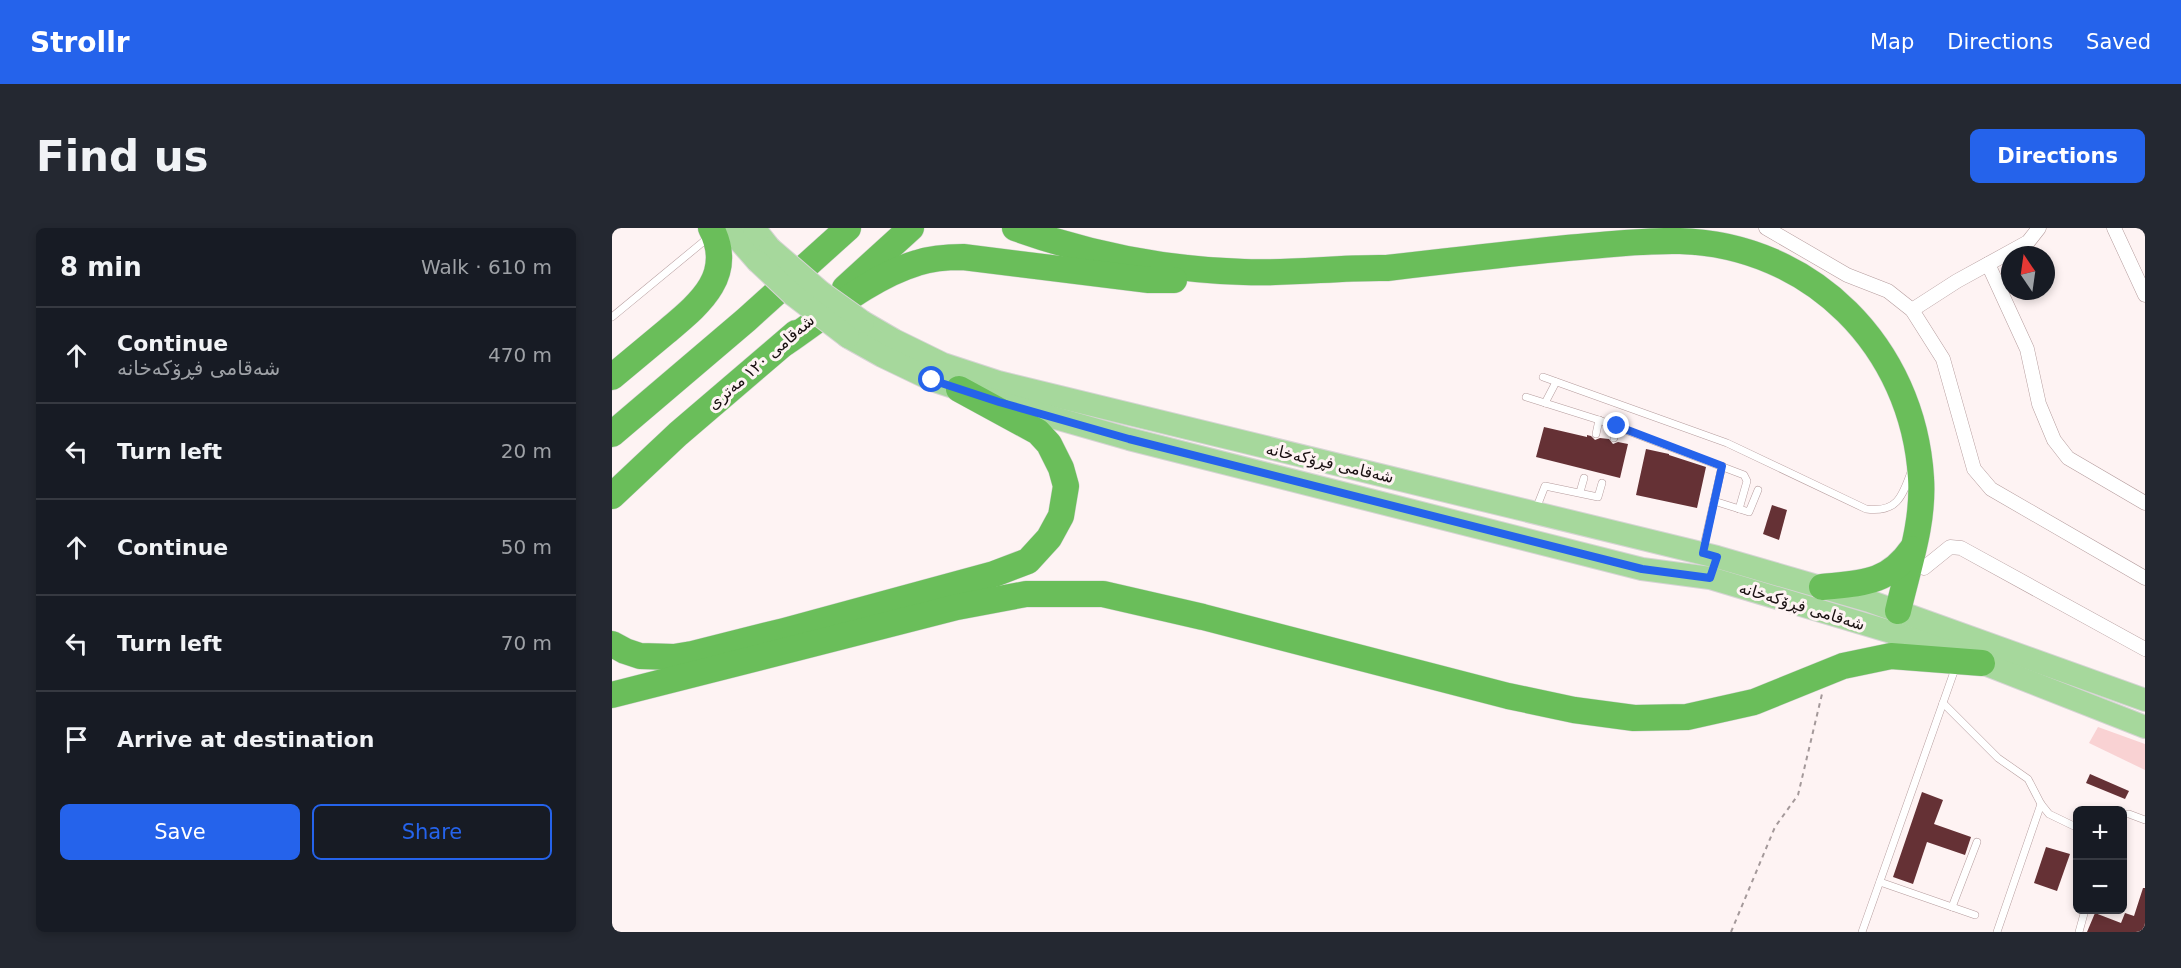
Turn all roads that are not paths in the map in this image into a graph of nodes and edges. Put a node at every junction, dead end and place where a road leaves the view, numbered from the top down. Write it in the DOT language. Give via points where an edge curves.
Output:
graph roads {
  1 [pos="754,228"];
  2 [pos="848,228"];
  3 [pos="910,228"];
  4 [pos="1015,228"];
  5 [pos="1766,228"];
  6 [pos="2039,228"];
  7 [pos="2114,228"];
  8 [pos="718,229"];
  9 [pos="763,254"];
  10 [pos="1988,264"];
  11 [pos="1387,268"];
  12 [pos="2145,295"];
  13 [pos="1912,310"];
  14 [pos="612,317"];
  15 [pos="855,330"];
  16 [pos="785,343"];
  17 [pos="612,376"];
  18 [pos="1543,377"];
  19 [pos="1556,382"];
  20 [pos="958,389"];
  21 [pos="1526,397"];
  22 [pos="1545,403"];
  23 [pos="1599,420"];
  24 [pos="1617,426"];
  25 [pos="612,434"];
  26 [pos="678,434"];
  27 [pos="1596,434"];
  28 [pos="1614,438"];
  29 [pos="1918,450"];
  30 [pos="1722,466"];
  31 [pos="1584,478"];
  32 [pos="1602,483"];
  33 [pos="1758,490"];
  34 [pos="1580,492"];
  35 [pos="612,496"];
  36 [pos="1714,501"];
  37 [pos="2145,503"];
  38 [pos="612,509"];
  39 [pos="1738,509"];
  40 [pos="1534,512"];
  41 [pos="1915,543"];
  42 [pos="1710,555"];
  43 [pos="1924,568"];
  44 [pos="1710,578"];
  45 [pos="2145,578"];
  46 [pos="1822,586"];
  47 [pos="1894,622"];
  48 [pos="612,645"];
  49 [pos="2145,649"];
  50 [pos="1970,662"];
  51 [pos="612,695"];
  52 [pos="2145,700"];
  53 [pos="1942,703"];
  54 [pos="2145,727"];
  55 [pos="2041,804"];
  56 [pos="2127,814"];
  57 [pos="2145,820"];
  58 [pos="2073,826"];
  59 [pos="1977,842"];
  60 [pos="1880,882"];
  61 [pos="1952,907"];
  62 [pos="2084,914"];
  63 [pos="1975,915"];
  64 [pos="1862,932"];
  65 [pos="1997,932"];
  66 [pos="2079,932"];
  1 -- 9 [label="main road, شەقامی فڕۆکەخانە"];
  2 -- 25 [label="highway"];
  3 -- 16 [label="highway, شەقامی ١٢٠ مەتری"];
  4 -- 11 [label="highway" via="1098,252 1197,270 1246,273"];
  5 -- 13 [label="street" via="1847,275 1888,291"];
  6 -- 10 [label="street" via="2028,242"];
  7 -- 12 [label="street"];
  8 -- 9 [label="main road, شەقامی فڕۆکەخانە"];
  8 -- 14 [label="lane"];
  8 -- 17 [label="highway" via="715,277 705,297"];
  9 -- 15 [label="main road, شەقامی فڕۆکەخانە, bridge" via="793,295"];
  10 -- 13 [label="street"];
  10 -- 37 [label="street" via="2027,349 2039,404 2054,440 2068,458"];
  11 -- 16 [label="highway" via="1242,282 1149,280 949,257 918,262 886,276"];
  11 -- 29 [label="highway" via="1637,241 1682,241 1741,249 1792,270 1834,298 1868,335 1905,398"];
  13 -- 45 [label="street" via="1942,359 1974,469 1991,489"];
  15 -- 20 [label="main road, شەقامی فڕۆکەخانە" via="922,375"];
  15 -- 40 [label="main road, شەقامی فڕۆکەخانە" via="894,340 943,364 998,382"];
  16 -- 26 [label="highway, شەقامی ١٢٠ مەتری"];
  18 -- 19 [label="lane"];
  19 -- 22 [label="lane"];
  19 -- 29 [label="lane" via="1726,443 1866,509 1879,511 1896,502 1904,492"];
  20 -- 44 [label="main road, شەقامی فڕۆکەخانە" via="1129,439 1642,569"];
  20 -- 48 [label="highway" via="1038,432 1050,444 1061,468 1066,486 1061,516 1049,538 1028,561 994,574 692,654 640,656"];
  21 -- 22 [label="lane"];
  22 -- 23 [label="lane"];
  23 -- 24 [label="lane"];
  23 -- 27 [label="lane"];
  24 -- 28 [label="lane"];
  24 -- 30 [label="lane"];
  26 -- 35 [label="highway, شەقامی ١٢٠ مەتری"];
  26 -- 38 [label="highway"];
  29 -- 41 [label="highway" via="1921,500"];
  30 -- 36 [label="lane"];
  30 -- 39 [label="lane" via="1746,479"];
  31 -- 34 [label="lane"];
  32 -- 34 [label="lane" via="1598,497"];
  33 -- 39 [label="lane" via="1751,511"];
  34 -- 40 [label="lane" via="1545,486"];
  36 -- 39 [label="lane"];
  36 -- 42 [label="lane"];
  40 -- 42 [label="main road, شەقامی فڕۆکەخانە"];
  41 -- 46 [label="highway" via="1900,564 1880,578"];
  41 -- 47 [label="highway"];
  42 -- 44 [label="main road"];
  42 -- 46 [label="main road, شەقامی فڕۆکەخانە"];
  43 -- 49 [label="street" via="1950,547 1961,548"];
  44 -- 47 [label="main road, شەقامی فڕۆکەخانە"];
  46 -- 47 [label="main road, شەقامی فڕۆکەخانە"];
  47 -- 50 [label="main road, شەقامی فڕۆکەخانە"];
  47 -- 52 [label="main road, شەقامی فڕۆکەخانە"];
  50 -- 51 [label="highway" via="1891,656 1843,666 1754,702 1687,717 1634,718 1508,696 1103,594 1026,594 946,609"];
  50 -- 53 [label="lane"];
  50 -- 54 [label="main road, شەقامی فڕۆکەخانە"];
  53 -- 55 [label="lane" via="1998,758 2028,779"];
  53 -- 60 [label="lane"];
  55 -- 58 [label="lane" via="2049,814"];
  55 -- 65 [label="lane"];
  56 -- 57 [label="lane"];
  59 -- 61 [label="lane"];
  60 -- 61 [label="lane"];
  60 -- 64 [label="lane"];
  61 -- 63 [label="lane"];
  62 -- 66 [label="lane"];
}
